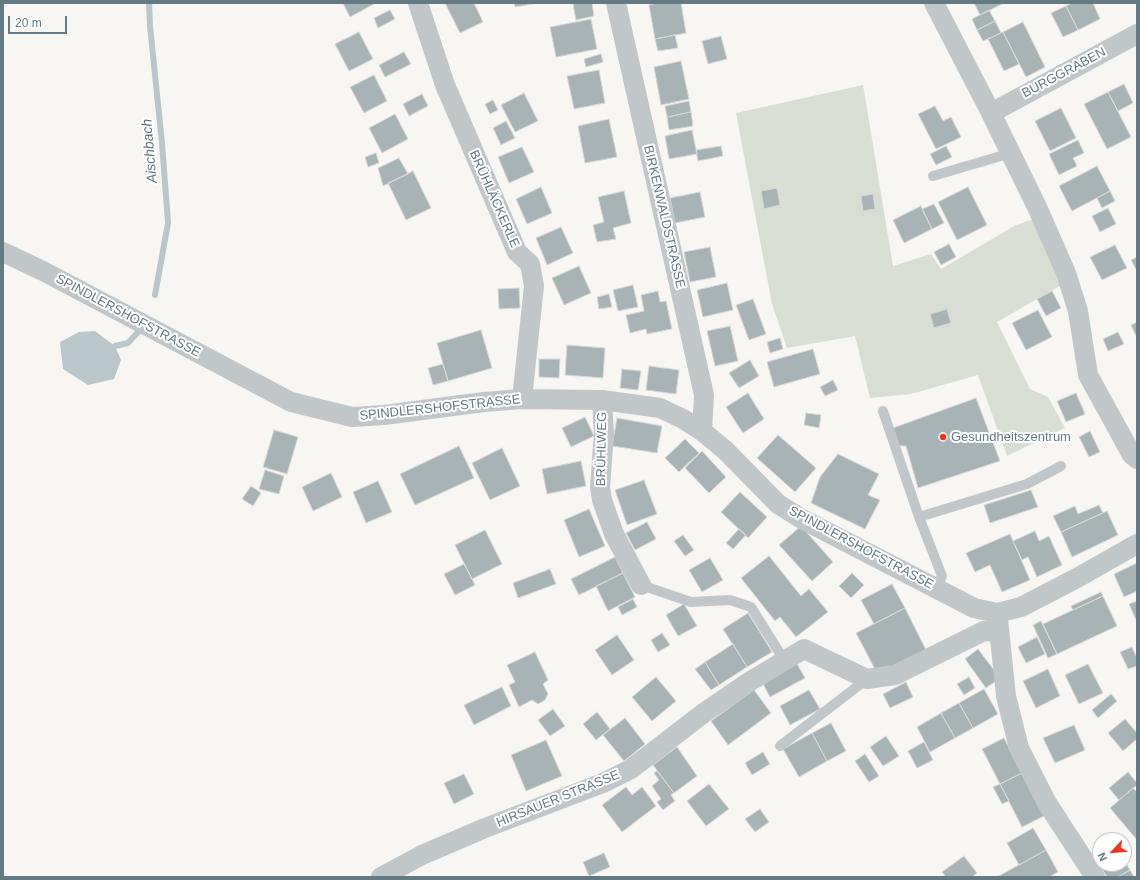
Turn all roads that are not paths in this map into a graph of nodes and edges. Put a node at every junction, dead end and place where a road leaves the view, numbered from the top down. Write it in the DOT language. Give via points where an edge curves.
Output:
graph roads {
  1 [pos="418,3"];
  2 [pos="616,3"];
  3 [pos="934,3"];
  4 [pos="1137,34"];
  5 [pos="991,112"];
  6 [pos="1011,153"];
  7 [pos="933,176"];
  8 [pos="3,252"];
  9 [pos="522,399"];
  10 [pos="602,400"];
  11 [pos="883,411"];
  12 [pos="702,431"];
  13 [pos="1137,459"];
  14 [pos="1061,466"];
  15 [pos="919,517"];
  16 [pos="1137,544"];
  17 [pos="641,585"];
  18 [pos="936,589"];
  19 [pos="998,622"];
  20 [pos="784,660"];
  21 [pos="867,679"];
  22 [pos="780,746"];
  23 [pos="381,877"];
  24 [pos="1095,877"];
  1 -- 9 [label="street, BRÜHLÄCKERLE" via="445,85 517,252 530,264 534,286"];
  2 -- 12 [label="street, BIRKENWALDSTRASSE" via="704,395"];
  3 -- 5 [label="street"];
  4 -- 5 [label="street, BURGGRABEN"];
  5 -- 6 [label="street"];
  6 -- 7 [label="lane"];
  6 -- 13 [label="street" via="1066,273 1078,311 1088,375 1132,455"];
  8 -- 9 [label="street, SPINDLERSHOFSTRASSE" via="291,402 352,417"];
  9 -- 10 [label="street, SPINDLERSHOFSTRASSE"];
  10 -- 12 [label="street, SPINDLERSHOFSTRASSE" via="660,408"];
  10 -- 17 [label="street, BRÜHLWEG" via="602,500 614,534"];
  11 -- 15 [label="lane"];
  12 -- 18 [label="street, SPINDLERSHOFSTRASSE" via="725,450 778,504"];
  14 -- 15 [label="lane" via="1027,484"];
  15 -- 18 [label="lane" via="942,576"];
  16 -- 19 [label="street"];
  17 -- 20 [label="lane" via="691,602 730,600 751,608"];
  18 -- 19 [label="street, SPINDLERSHOFSTRASSE"];
  19 -- 21 [label="street" via="895,675"];
  19 -- 24 [label="street" via="1006,696 1019,748 1047,804"];
  20 -- 21 [label="street, HIRSAUER STRASSE" via="804,649"];
  20 -- 23 [label="street, HIRSAUER STRASSE" via="705,712 631,769 603,783 422,855"];
  21 -- 22 [label="lane"];
}
